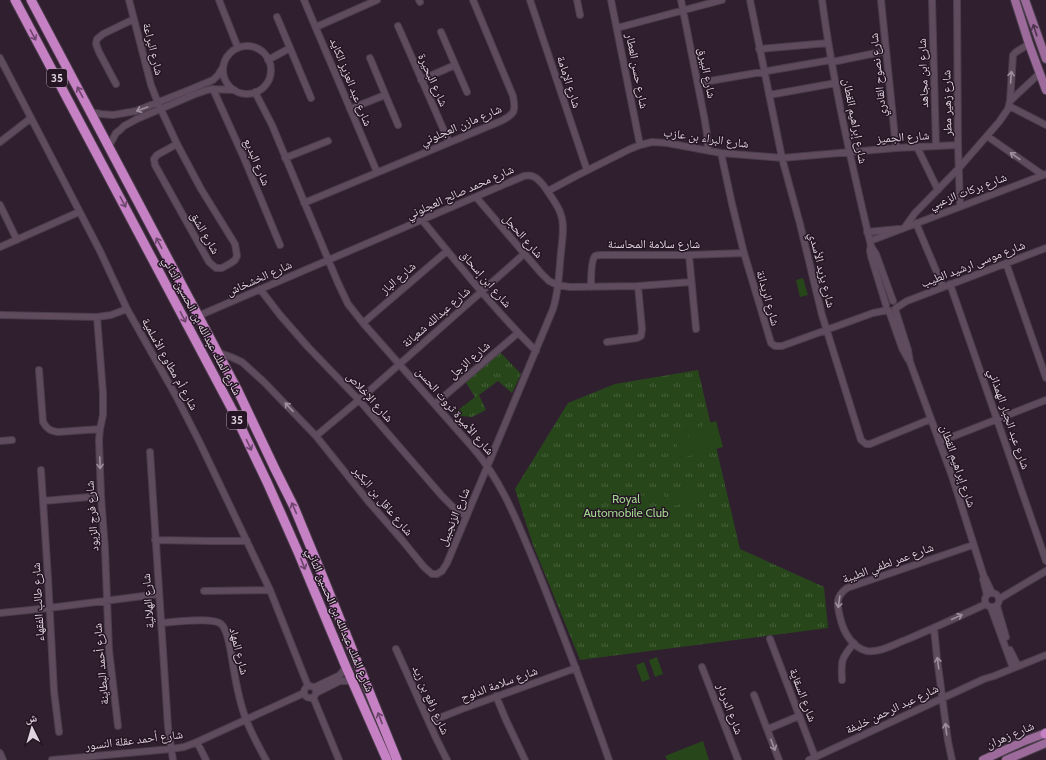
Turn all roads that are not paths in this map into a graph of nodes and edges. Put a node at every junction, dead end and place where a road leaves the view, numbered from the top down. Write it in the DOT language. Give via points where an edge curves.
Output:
graph roads {
  1 [pos="15,0"];
  2 [pos="31,0"];
  3 [pos="129,0"];
  4 [pos="218,0"];
  5 [pos="304,0"];
  6 [pos="376,0"];
  7 [pos="472,0"];
  8 [pos="530,0"];
  9 [pos="577,0"];
  10 [pos="611,0"];
  11 [pos="681,0"];
  12 [pos="722,0"];
  13 [pos="750,0"];
  14 [pos="822,0"];
  15 [pos="881,0"];
  16 [pos="932,0"];
  17 [pos="957,0"];
  18 [pos="1015,0"];
  19 [pos="1025,0"];
  20 [pos="683,11"];
  21 [pos="580,15"];
  22 [pos="277,17"];
  23 [pos="134,19"];
  24 [pos="398,26"];
  25 [pos="316,27"];
  26 [pos="617,28"];
  27 [pos="441,32"];
  28 [pos="828,42"];
  29 [pos="1029,44"];
  30 [pos="238,48"];
  31 [pos="290,48"];
  32 [pos="759,49"];
  33 [pos="886,51"];
  34 [pos="0,58"];
  35 [pos="370,58"];
  36 [pos="268,60"];
  37 [pos="1046,60"];
  38 [pos="831,61"];
  39 [pos="455,65"];
  40 [pos="223,66"];
  41 [pos="764,72"];
  42 [pos="1040,73"];
  43 [pos="422,80"];
  44 [pos="698,82"];
  45 [pos="836,83"];
  46 [pos="116,84"];
  47 [pos="213,89"];
  48 [pos="234,90"];
  49 [pos="1046,90"];
  50 [pos="255,92"];
  51 [pos="467,92"];
  52 [pos="385,94"];
  53 [pos="769,95"];
  54 [pos="311,98"];
  55 [pos="1009,104"];
  56 [pos="160,106"];
  57 [pos="350,109"];
  58 [pos="90,112"];
  59 [pos="31,118"];
  60 [pos="398,125"];
  61 [pos="1046,125"];
  62 [pos="987,136"];
  63 [pos="0,142"];
  64 [pos="328,142"];
  65 [pos="449,142"];
  66 [pos="177,144"];
  67 [pos="640,145"];
  68 [pos="958,145"];
  69 [pos="109,146"];
  70 [pos="936,146"];
  71 [pos="917,147"];
  72 [pos="896,148"];
  73 [pos="708,150"];
  74 [pos="721,153"];
  75 [pos="849,153"];
  76 [pos="285,158"];
  77 [pos="782,158"];
  78 [pos="958,168"];
  79 [pos="587,170"];
  80 [pos="376,172"];
  81 [pos="1045,174"];
  82 [pos="938,190"];
  83 [pos="548,192"];
  84 [pos="476,197"];
  85 [pos="304,203"];
  86 [pos="0,205"];
  87 [pos="960,206"];
  88 [pos="79,212"];
  89 [pos="422,220"];
  90 [pos="916,223"];
  91 [pos="902,228"];
  92 [pos="867,232"];
  93 [pos="17,240"];
  94 [pos="870,244"];
  95 [pos="280,245"];
  96 [pos="0,247"];
  97 [pos="1046,248"];
  98 [pos="447,251"];
  99 [pos="524,254"];
  100 [pos="744,254"];
  101 [pos="689,255"];
  102 [pos="328,260"];
  103 [pos="1006,263"];
  104 [pos="691,282"];
  105 [pos="950,284"];
  106 [pos="557,285"];
  107 [pos="638,286"];
  108 [pos="591,287"];
  109 [pos="943,287"];
  110 [pos="260,290"];
  111 [pos="482,291"];
  112 [pos="891,307"];
  113 [pos="127,309"];
  114 [pos="0,315"];
  115 [pos="198,316"];
  116 [pos="97,317"];
  117 [pos="363,323"];
  118 [pos="696,329"];
  119 [pos="826,330"];
  120 [pos="518,332"];
  121 [pos="607,342"];
  122 [pos="536,351"];
  123 [pos="217,352"];
  124 [pos="399,364"];
  125 [pos="39,370"];
  126 [pos="1046,378"];
  127 [pos="359,400"];
  128 [pos="1046,400"];
  129 [pos="435,404"];
  130 [pos="931,419"];
  131 [pos="997,420"];
  132 [pos="100,430"];
  133 [pos="316,436"];
  134 [pos="12,440"];
  135 [pos="0,441"];
  136 [pos="939,442"];
  137 [pos="150,452"];
  138 [pos="488,466"];
  139 [pos="41,470"];
  140 [pos="101,496"];
  141 [pos="43,501"];
  142 [pos="466,516"];
  143 [pos="156,540"];
  144 [pos="247,541"];
  145 [pos="973,545"];
  146 [pos="1046,561"];
  147 [pos="1046,571"];
  148 [pos="437,574"];
  149 [pos="270,590"];
  150 [pos="204,591"];
  151 [pos="159,594"];
  152 [pos="994,596"];
  153 [pos="107,601"];
  154 [pos="991,606"];
  155 [pos="49,608"];
  156 [pos="0,613"];
  157 [pos="161,623"];
  158 [pos="934,628"];
  159 [pos="770,639"];
  160 [pos="854,644"];
  161 [pos="396,649"];
  162 [pos="1046,654"];
  163 [pos="1015,666"];
  164 [pos="346,667"];
  165 [pos="702,667"];
  166 [pos="576,668"];
  167 [pos="842,680"];
  168 [pos="352,681"];
  169 [pos="313,691"];
  170 [pos="304,693"];
  171 [pos="754,695"];
  172 [pos="496,696"];
  173 [pos="942,698"];
  174 [pos="799,716"];
  175 [pos="246,720"];
  176 [pos="429,722"];
  177 [pos="118,726"];
  178 [pos="768,729"];
  179 [pos="59,732"];
  180 [pos="1046,736"];
  181 [pos="197,742"];
  182 [pos="171,749"];
  183 [pos="0,753"];
  184 [pos="117,757"];
  185 [pos="812,759"];
  186 [pos="3,760"];
  187 [pos="52,760"];
  188 [pos="64,760"];
  189 [pos="173,760"];
  190 [pos="206,760"];
  191 [pos="266,760"];
  192 [pos="339,760"];
  193 [pos="387,760"];
  194 [pos="397,760"];
  195 [pos="447,760"];
  196 [pos="526,760"];
  197 [pos="609,760"];
  198 [pos="738,760"];
  199 [pos="779,760"];
  200 [pos="952,760"];
  201 [pos="983,760"];
  202 [pos="1006,760"];
  1 -- 164 [label="highway, شارع الملك عبدالله بن الحسين الثاني / 35, one-way" via="235,415 298,552"];
  58 -- 2 [label="highway, شارع الملك عبدالله بن الحسين الثاني / 35, one-way"];
  3 -- 23 [label="street, شارع البراعة"];
  4 -- 30 [label="street"];
  5 -- 25 [label="street, شارع عبد العزيز الكايد"];
  6 -- 25 [label="street"];
  7 -- 65 [label="street, شارع مازن العجلوني" via="513,96 514,111 508,117"];
  8 -- 79 [label="street, شارع الإمامة"];
  9 -- 21 [label="street"];
  10 -- 26 [label="street, شارع حسن العطار"];
  11 -- 20 [label="street, شارع البيرق"];
  12 -- 20 [label="street"];
  13 -- 32 [label="street, شارع يزيد الأسدي"];
  14 -- 28 [label="street, شارع إبراهيم القطان"];
  15 -- 33 [label="street, شارع نصوح القادري"];
  16 -- 70 [label="street, شارع ابن مجاهد"];
  17 -- 68 [label="street, شارع زهير مطر"];
  18 -- 29 [label="main road"];
  37 -- 19 [label="main road, one-way"];
  20 -- 26 [label="street"];
  20 -- 44 [label="street, شارع البيرق"];
  22 -- 31 [label="street"];
  23 -- 46 [label="street" via="97,39 99,52"];
  23 -- 56 [label="street, شارع البراعة" via="151,85"];
  24 -- 43 [label="street, شارع البحيرة"];
  25 -- 57 [label="street, شارع عبد العزيز الكايد"];
  26 -- 67 [label="street, شارع حسن العطار"];
  27 -- 39 [label="street"];
  28 -- 32 [label="street"];
  28 -- 38 [label="street, شارع إبراهيم القطان"];
  29 -- 42 [label="main road"];
  55 -- 29 [label="street, one-way" via="1013,55"];
  30 -- 36 [label="street" via="255,48"];
  30 -- 40 [label="street" via="228,55"];
  31 -- 36 [label="street"];
  31 -- 54 [label="street"];
  32 -- 41 [label="street, شارع يزيد الأسدي"];
  33 -- 38 [label="street"];
  33 -- 72 [label="street, شارع نصوح القادري"];
  34 -- 59 [label="street, شارع أم مطاوع الأسلمية"];
  35 -- 52 [label="street"];
  36 -- 50 [label="street" via="269,79"];
  38 -- 41 [label="street"];
  38 -- 45 [label="street, شارع إبراهيم القطان"];
  39 -- 43 [label="street"];
  39 -- 51 [label="street"];
  40 -- 48 [label="street" via="225,79"];
  40 -- 56 [label="street" via="213,80"];
  41 -- 44 [label="street"];
  41 -- 53 [label="street, شارع يزيد الأسدي"];
  42 -- 49 [label="main road"];
  42 -- 55 [label="street"];
  43 -- 65 [label="street, شارع البحيرة"];
  44 -- 73 [label="street, شارع البيرق"];
  45 -- 53 [label="street"];
  45 -- 75 [label="street, شارع إبراهيم القطان"];
  47 -- 48 [label="street"];
  47 -- 56 [label="street"];
  47 -- 95 [label="street, شارع البديع"];
  48 -- 50 [label="street" via="248,94"];
  50 -- 76 [label="street, شارع الأميرة ثروت الحسن"];
  52 -- 57 [label="street"];
  52 -- 60 [label="street"];
  53 -- 77 [label="street, شارع يزيد الأسدي"];
  55 -- 61 [label="street"];
  55 -- 62 [label="street" via="1008,109"];
  56 -- 58 [label="street, one-way" via="121,114"];
  56 -- 66 [label="street, شارع الشق"];
  56 -- 69 [label="street" via="124,126 116,133"];
  57 -- 80 [label="street, شارع عبد العزيز الكايد"];
  58 -- 69 [label="highway, شارع الملك عبدالله بن الحسين الثاني / 35"];
  59 -- 63 [label="street"];
  59 -- 88 [label="street, شارع أم مطاوع الأسلمية"];
  62 -- 78 [label="street"];
  81 -- 62 [label="street, one-way"];
  64 -- 76 [label="street"];
  65 -- 80 [label="street, شارع مازن العجلوني"];
  66 -- 66 [label="street, شارع الشق" via="208,202 235,244 235,260 222,268 216,268 209,262 155,165 154,159 157,155"];
  67 -- 73 [label="street, شارع البراء بن عازب" via="658,142"];
  67 -- 79 [label="street, شارع البراء بن عازب"];
  68 -- 70 [label="street, شارع الجميز"];
  68 -- 78 [label="street, شارع زهير مطر"];
  115 -- 69 [label="highway, شارع الملك عبدالله بن الحسين الثاني / 35, one-way"];
  70 -- 71 [label="street, شارع الجميز"];
  71 -- 72 [label="street, شارع الجميز"];
  71 -- 82 [label="street"];
  72 -- 75 [label="street, شارع الجميز"];
  73 -- 74 [label="street, شارع البراء بن عازب"];
  74 -- 77 [label="street, شارع البراء بن عازب"];
  74 -- 100 [label="street, شارع الريدانة"];
  75 -- 77 [label="street, شارع البراء بن عازب"];
  75 -- 92 [label="street, شارع إبراهيم القطان"];
  76 -- 85 [label="street, شارع الأميرة ثروت الحسن"];
  77 -- 119 [label="street, شارع يزيد الأسدي"];
  78 -- 82 [label="street"];
  78 -- 87 [label="street, شارع زهير مطر"];
  79 -- 83 [label="street, شارع البراء بن عازب"];
  80 -- 85 [label="street, شارع مازن العجلوني"];
  81 -- 87 [label="street, شارع بركات الزعبي"];
  82 -- 91 [label="street"];
  83 -- 84 [label="street, شارع محمد صالح العجلوني" via="536,177 528,175"];
  83 -- 106 [label="street, شارع محمد صالح العجلوني" via="562,219"];
  84 -- 89 [label="street, شارع محمد صالح العجلوني"];
  84 -- 99 [label="street, شارع الحجل"];
  85 -- 102 [label="street, شارع الأميرة ثروت الحسن"];
  86 -- 93 [label="street"];
  87 -- 90 [label="street, شارع بركات الزعبي"];
  88 -- 93 [label="street"];
  88 -- 113 [label="street, شارع أم مطاوع الأسلمية"];
  89 -- 98 [label="street, شارع ابن إسحاق"];
  89 -- 102 [label="street, شارع محمد صالح العجلوني"];
  90 -- 91 [label="street, شارع بركات الزعبي"];
  90 -- 109 [label="street"];
  91 -- 92 [label="street, شارع بركات الزعبي"];
  91 -- 94 [label="street, شارع بركات الزعبي"];
  92 -- 94 [label="street, شارع إبراهيم القطان"];
  93 -- 96 [label="street"];
  94 -- 112 [label="street, شارع إبراهيم القطان" via="871,256"];
  97 -- 103 [label="street, شارع موسى ارشيد الطيب"];
  98 -- 111 [label="street, شارع ابن إسحاق"];
  98 -- 117 [label="street, شارع الباز"];
  99 -- 106 [label="street, شارع الحجل" via="549,281"];
  99 -- 111 [label="street, شارع عبدالله شعبانة"];
  100 -- 101 [label="street, شارع سلامة المحاسنة"];
  100 -- 119 [label="street, شارع الريدانة" via="771,343 782,346"];
  101 -- 104 [label="street"];
  101 -- 108 [label="street, شارع سلامة المحاسنة" via="598,255 593,262"];
  102 -- 110 [label="street, شارع الخشخاش"];
  102 -- 117 [label="street, شارع الأميرة ثروت الحسن" via="346,300"];
  103 -- 105 [label="street, شارع موسى ارشيد الطيب"];
  103 -- 126 [label="street"];
  104 -- 107 [label="street"];
  104 -- 118 [label="street"];
  105 -- 109 [label="street, شارع موسى ارشيد الطيب"];
  105 -- 131 [label="street, شارع عبد الجبار الهمذاني"];
  106 -- 108 [label="street"];
  106 -- 122 [label="street, شارع محمد صالح العجلوني" via="553,309"];
  107 -- 108 [label="street"];
  107 -- 121 [label="street" via="641,336"];
  109 -- 112 [label="street, شارع موسى ارشيد الطيب"];
  110 -- 115 [label="street, شارع الخشخاش"];
  110 -- 127 [label="street, شارع الإخلاص" via="308,347"];
  111 -- 120 [label="street, شارع ابن إسحاق"];
  111 -- 124 [label="street, شارع عبدالله شعبانة"];
  112 -- 119 [label="street, شارع الريدانة"];
  112 -- 130 [label="street, شارع إبراهيم القطان"];
  113 -- 116 [label="street"];
  113 -- 144 [label="street, شارع أم مطاوع الأسلمية" via="179,401"];
  114 -- 116 [label="street"];
  115 -- 123 [label="highway, شارع الملك عبدالله بن الحسين الثاني / 35"];
  116 -- 132 [label="street, شارع فرج الزيود" via="103,393"];
  117 -- 124 [label="street, شارع الأميرة ثروت الحسن"];
  119 -- 130 [label="street, شارع يزيد الأسدي" via="863,442 870,444"];
  120 -- 122 [label="street, شارع ابن إسحاق"];
  120 -- 129 [label="street, شارع الزجل"];
  122 -- 138 [label="street, شارع محمد صالح العجلوني"];
  133 -- 123 [label="street, شارع عاقل بن البكير, one-way" via="246,365"];
  194 -- 123 [label="highway, شارع الملك عبدالله بن الحسين الثاني / 35, one-way" via="294,507"];
  124 -- 127 [label="street"];
  124 -- 129 [label="street, شارع الأميرة ثروت الحسن"];
  125 -- 132 [label="street" via="43,422 47,429 58,432"];
  127 -- 133 [label="street"];
  127 -- 142 [label="street, شارع الإخلاص" via="442,496"];
  128 -- 131 [label="street"];
  129 -- 138 [label="street, شارع الأميرة ثروت الحسن"];
  130 -- 136 [label="street, شارع إبراهيم القطان"];
  131 -- 136 [label="street"];
  131 -- 146 [label="street, شارع عبد الجبار الهمذاني"];
  132 -- 140 [label="street, شارع فرج الزيود, one-way"];
  133 -- 148 [label="street, شارع عاقل بن البكير" via="424,567 432,574"];
  134 -- 135 [label="street"];
  136 -- 145 [label="street, شارع إبراهيم القطان"];
  137 -- 143 [label="street, شارع الهلالية"];
  138 -- 142 [label="street, شارع الزنجبيل"];
  138 -- 166 [label="street, شارع الأميرة ثروت الحسن" via="521,532"];
  139 -- 141 [label="street, شارع طالب الفقهاء"];
  140 -- 141 [label="street"];
  140 -- 153 [label="street, شارع فرج الزيود"];
  141 -- 155 [label="street, شارع طالب الفقهاء"];
  142 -- 148 [label="street, شارع الزنجبيل" via="447,563"];
  143 -- 144 [label="street"];
  143 -- 151 [label="street, شارع الهلالية"];
  144 -- 149 [label="street, شارع أم مطاوع الأسلمية"];
  145 -- 152 [label="street, شارع إبراهيم القطان" via="984,577"];
  145 -- 160 [label="street, شارع عمر لطفي الطيبة, one-way" via="844,590 838,598 837,608 842,627"];
  147 -- 152 [label="street" via="1010,593"];
  149 -- 150 [label="street"];
  149 -- 169 [label="street, شارع أم مطاوع الأسلمية"];
  151 -- 153 [label="street"];
  151 -- 157 [label="street, شارع الهلالية"];
  152 -- 154 [label="street" via="998,604"];
  152 -- 154 [label="street" via="985,600"];
  153 -- 155 [label="street"];
  153 -- 177 [label="street, شارع أحمد البطاينة" via="109,650"];
  158 -- 154 [label="street, one-way"];
  154 -- 163 [label="street"];
  155 -- 156 [label="street"];
  155 -- 179 [label="street, شارع طالب الفقهاء"];
  157 -- 175 [label="street, شارع المهاد" via="214,621 224,627"];
  157 -- 182 [label="street, شارع الهلالية"];
  158 -- 160 [label="street" via="877,650 865,650"];
  173 -- 158 [label="street, one-way"];
  159 -- 174 [label="street, شارع السقاية"];
  160 -- 167 [label="street" via="842,661"];
  161 -- 176 [label="street, شارع رافع بن زيد"];
  162 -- 163 [label="street, شارع عبد الرحمن خليفة"];
  163 -- 173 [label="street, شارع عبد الرحمن خليفة"];
  164 -- 168 [label="highway, شارع الملك عبدالله بن الحسين الثاني / 35"];
  164 -- 169 [label="street" via="340,676"];
  165 -- 198 [label="street, شارع الدردار"];
  166 -- 172 [label="street, شارع سلامة الدلوح"];
  166 -- 197 [label="street, شارع الأميرة ثروت الحسن"];
  168 -- 169 [label="street" via="340,681"];
  168 -- 193 [label="highway, شارع الملك عبدالله بن الحسين الثاني / 35"];
  169 -- 170 [label="street" via="305,689"];
  169 -- 170 [label="street" via="308,698"];
  169 -- 192 [label="street, شارع أم مطاوع الأسلمية"];
  170 -- 175 [label="street, شارع أحمد عقلة النسور"];
  171 -- 178 [label="street"];
  172 -- 176 [label="street, شارع سلامة الدلوح"];
  172 -- 196 [label="street"];
  173 -- 185 [label="street, شارع عبد الرحمن خليفة"];
  200 -- 173 [label="street, one-way"];
  174 -- 178 [label="street"];
  174 -- 185 [label="street, شارع السقاية"];
  175 -- 181 [label="street, شارع أحمد عقلة النسور"];
  175 -- 191 [label="street, شارع المهاد"];
  176 -- 195 [label="street, شارع رافع بن زيد"];
  178 -- 199 [label="street, one-way"];
  180 -- 201 [label="main road, شارع زهران" via="1022,742"];
  180 -- 202 [label="main road, شارع زهران"];
  181 -- 182 [label="street, شارع أحمد عقلة النسور"];
  181 -- 190 [label="street"];
  182 -- 184 [label="street, شارع أحمد عقلة النسور"];
  182 -- 189 [label="street, شارع الهلالية"];
  183 -- 186 [label="street"];
  184 -- 188 [label="street, شارع أحمد عقلة النسور"];
  187 -- 188 [label="street, شارع أحمد عقلة النسور"];
}
